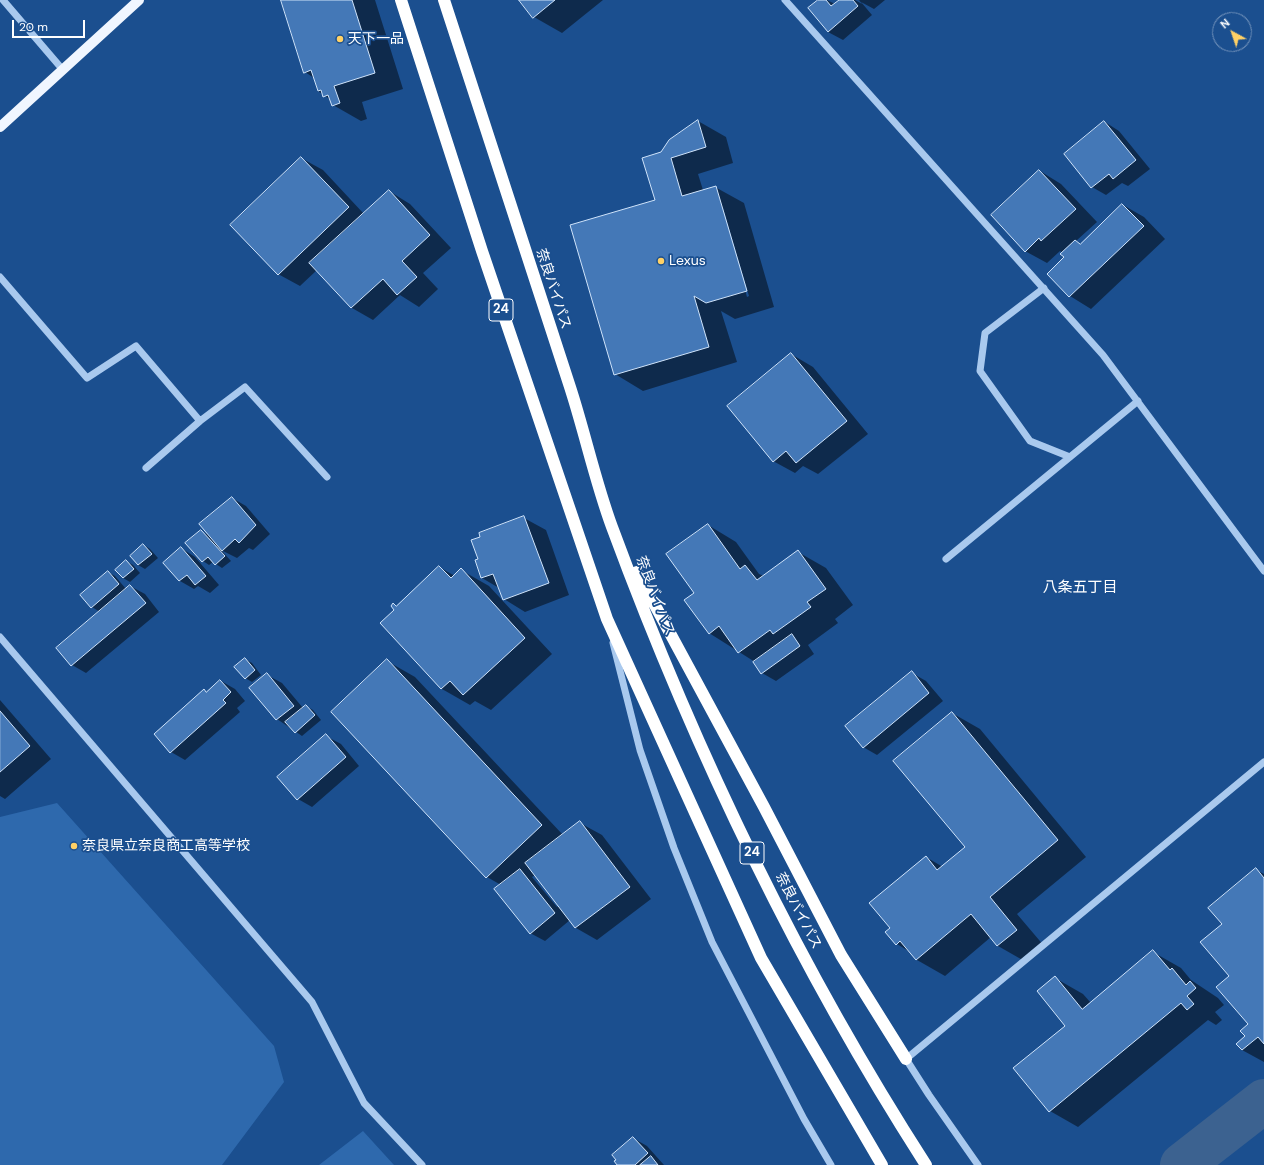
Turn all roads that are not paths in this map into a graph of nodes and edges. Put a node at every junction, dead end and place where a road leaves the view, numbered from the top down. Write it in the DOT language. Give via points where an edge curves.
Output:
graph roads {
  1 [pos="3,0"];
  2 [pos="139,0"];
  3 [pos="401,0"];
  4 [pos="444,0"];
  5 [pos="786,0"];
  6 [pos="63,70"];
  7 [pos="0,127"];
  8 [pos="0,277"];
  9 [pos="1044,288"];
  10 [pos="1138,401"];
  11 [pos="200,420"];
  12 [pos="1070,457"];
  13 [pos="146,468"];
  14 [pos="328,477"];
  15 [pos="611,524"];
  16 [pos="946,559"];
  17 [pos="1264,571"];
  18 [pos="607,619"];
  19 [pos="0,636"];
  20 [pos="1264,762"];
  21 [pos="906,1059"];
  22 [pos="422,1165"];
  23 [pos="831,1165"];
  24 [pos="882,1165"];
  25 [pos="926,1165"];
  26 [pos="978,1165"];
  1 -- 6 [label="street"];
  2 -- 6 [label="main road"];
  3 -- 18 [label="highway, 24" via="486,266"];
  4 -- 15 [label="highway, 奈良バイパス / 24" via="576,406"];
  5 -- 9 [label="street"];
  6 -- 7 [label="main road"];
  8 -- 11 [label="street" via="87,378 136,346"];
  9 -- 10 [label="street" via="1103,355"];
  9 -- 12 [label="street" via="984,333 980,371 1030,442"];
  10 -- 12 [label="street"];
  10 -- 17 [label="street"];
  11 -- 13 [label="street"];
  11 -- 14 [label="street" via="245,387"];
  12 -- 16 [label="street"];
  15 -- 21 [label="highway" via="841,955"];
  15 -- 25 [label="highway, 奈良バイパス / 24" via="663,657 749,847 845,1030"];
  18 -- 23 [label="street" via="640,750 674,848 706,928 804,1119"];
  18 -- 24 [label="highway, 24" via="761,958"];
  19 -- 22 [label="street" via="312,1002 364,1103"];
  20 -- 21 [label="street"];
  21 -- 26 [label="street"];
}
